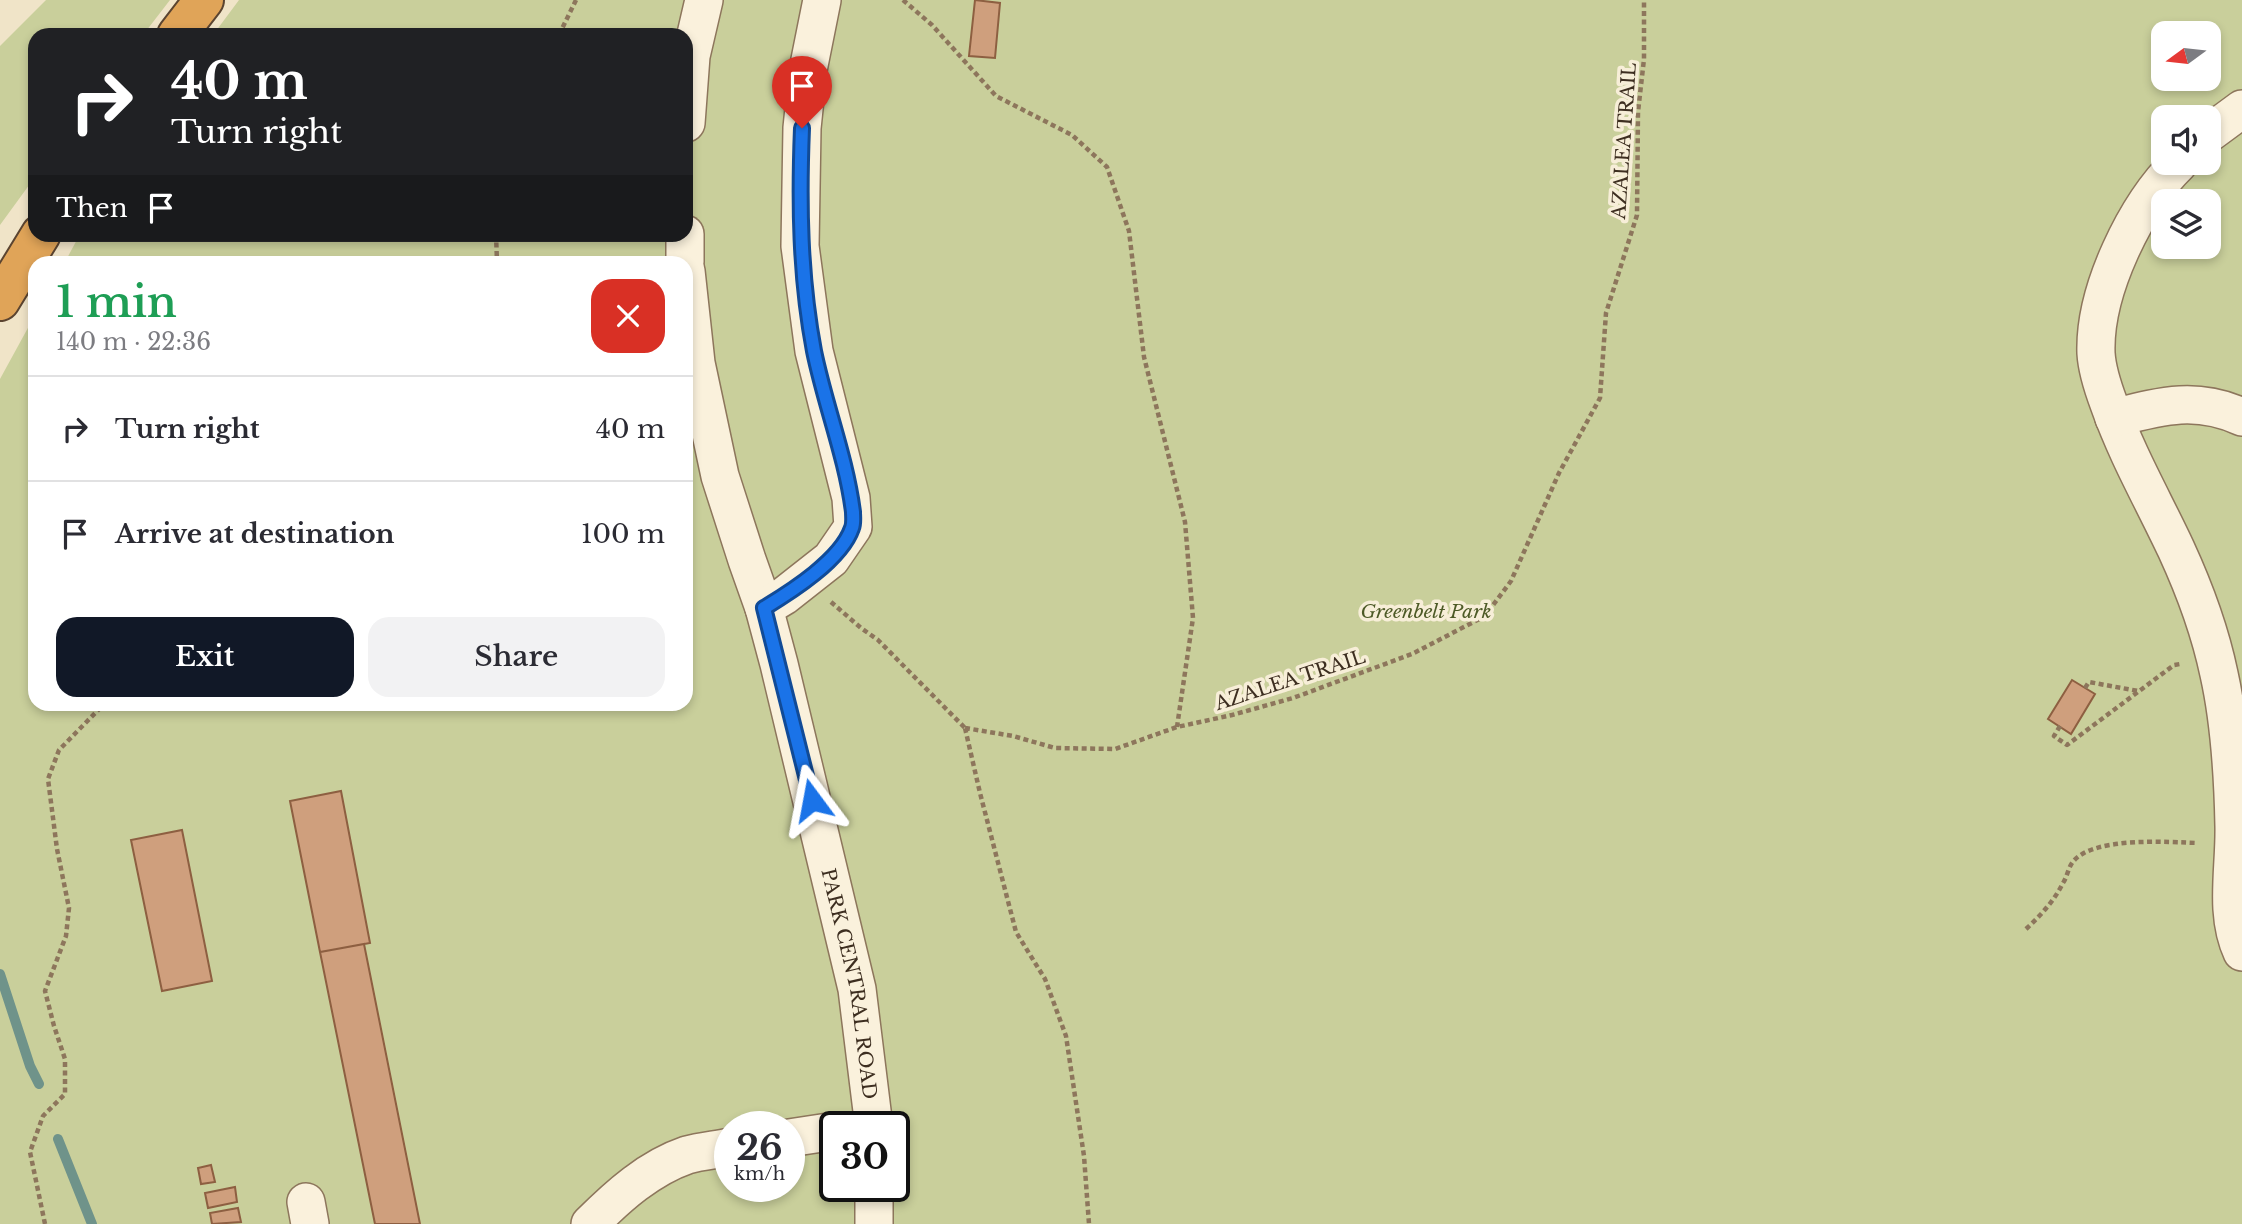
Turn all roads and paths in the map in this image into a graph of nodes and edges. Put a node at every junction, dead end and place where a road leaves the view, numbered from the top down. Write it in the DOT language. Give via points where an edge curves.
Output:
graph roads {
  1 [pos="204,0"];
  2 [pos="576,0"];
  3 [pos="704,0"];
  4 [pos="822,0"];
  5 [pos="903,0"];
  6 [pos="1644,0"];
  7 [pos="182,28"];
  8 [pos="562,28"];
  9 [pos="693,47"];
  10 [pos="2242,109"];
  11 [pos="2221,124"];
  12 [pos="2169,175"];
  13 [pos="36,242"];
  14 [pos="0,301"];
  15 [pos="693,335"];
  16 [pos="2242,417"];
  17 [pos="2114,418"];
  18 [pos="806,579"];
  19 [pos="764,608"];
  20 [pos="2214,654"];
  21 [pos="2085,688"];
  22 [pos="2139,691"];
  23 [pos="97,711"];
  24 [pos="2060,726"];
  25 [pos="1177,727"];
  26 [pos="965,728"];
  27 [pos="2234,845"];
  28 [pos="2026,929"];
  29 [pos="2242,952"];
  30 [pos="872,1111"];
  31 [pos="714,1150"];
  32 [pos="874,1202"];
  33 [pos="46,1224"];
  34 [pos="590,1224"];
  35 [pos="874,1224"];
  36 [pos="1089,1224"];
  1 -- 7 [label="highway"];
  2 -- 8 [label="path"];
  3 -- 9 [label="street"];
  4 -- 18 [label="street" via="802,128 800,246 814,351 853,527 831,559"];
  5 -- 25 [label="path" via="996,96 1072,135 1107,167 1129,230 1144,358 1185,522 1194,618"];
  6 -- 25 [label="path, AZALEA TRAIL" via="1637,215 1606,313 1600,398 1559,473 1511,581 1485,615 1412,654 1293,698"];
  10 -- 11 [label="street"];
  12 -- 17 [label="street" via="2136,222 2102,307 2096,356"];
  13 -- 14 [label="highway"];
  15 -- 19 [label="street, PARK CENTRAL ROAD" via="720,476"];
  16 -- 17 [label="street" via="2194,404"];
  17 -- 20 [label="street" via="2196,597"];
  18 -- 19 [label="street"];
  18 -- 26 [label="path" via="878,640"];
  19 -- 30 [label="street, PARK CENTRAL ROAD" via="858,989"];
  20 -- 22 [label="path" via="2174,665"];
  20 -- 27 [label="street" via="2230,742"];
  21 -- 22 [label="path" via="2089,682"];
  22 -- 24 [label="path" via="2067,745 2054,736"];
  23 -- 33 [label="path" via="59,750 48,779 69,908 66,936 45,991 65,1059 65,1094 43,1116 30,1152"];
  25 -- 26 [label="path, AZALEA TRAIL" via="1115,749 1055,748"];
  26 -- 36 [label="path" via="1016,932 1045,979 1066,1036"];
  27 -- 28 [label="path" via="2158,841 2117,843 2089,852 2073,861 2048,908"];
  27 -- 29 [label="street" via="2232,919"];
  31 -- 34 [label="street" via="667,1163 633,1185"];
  32 -- 35 [label="street"];
}
